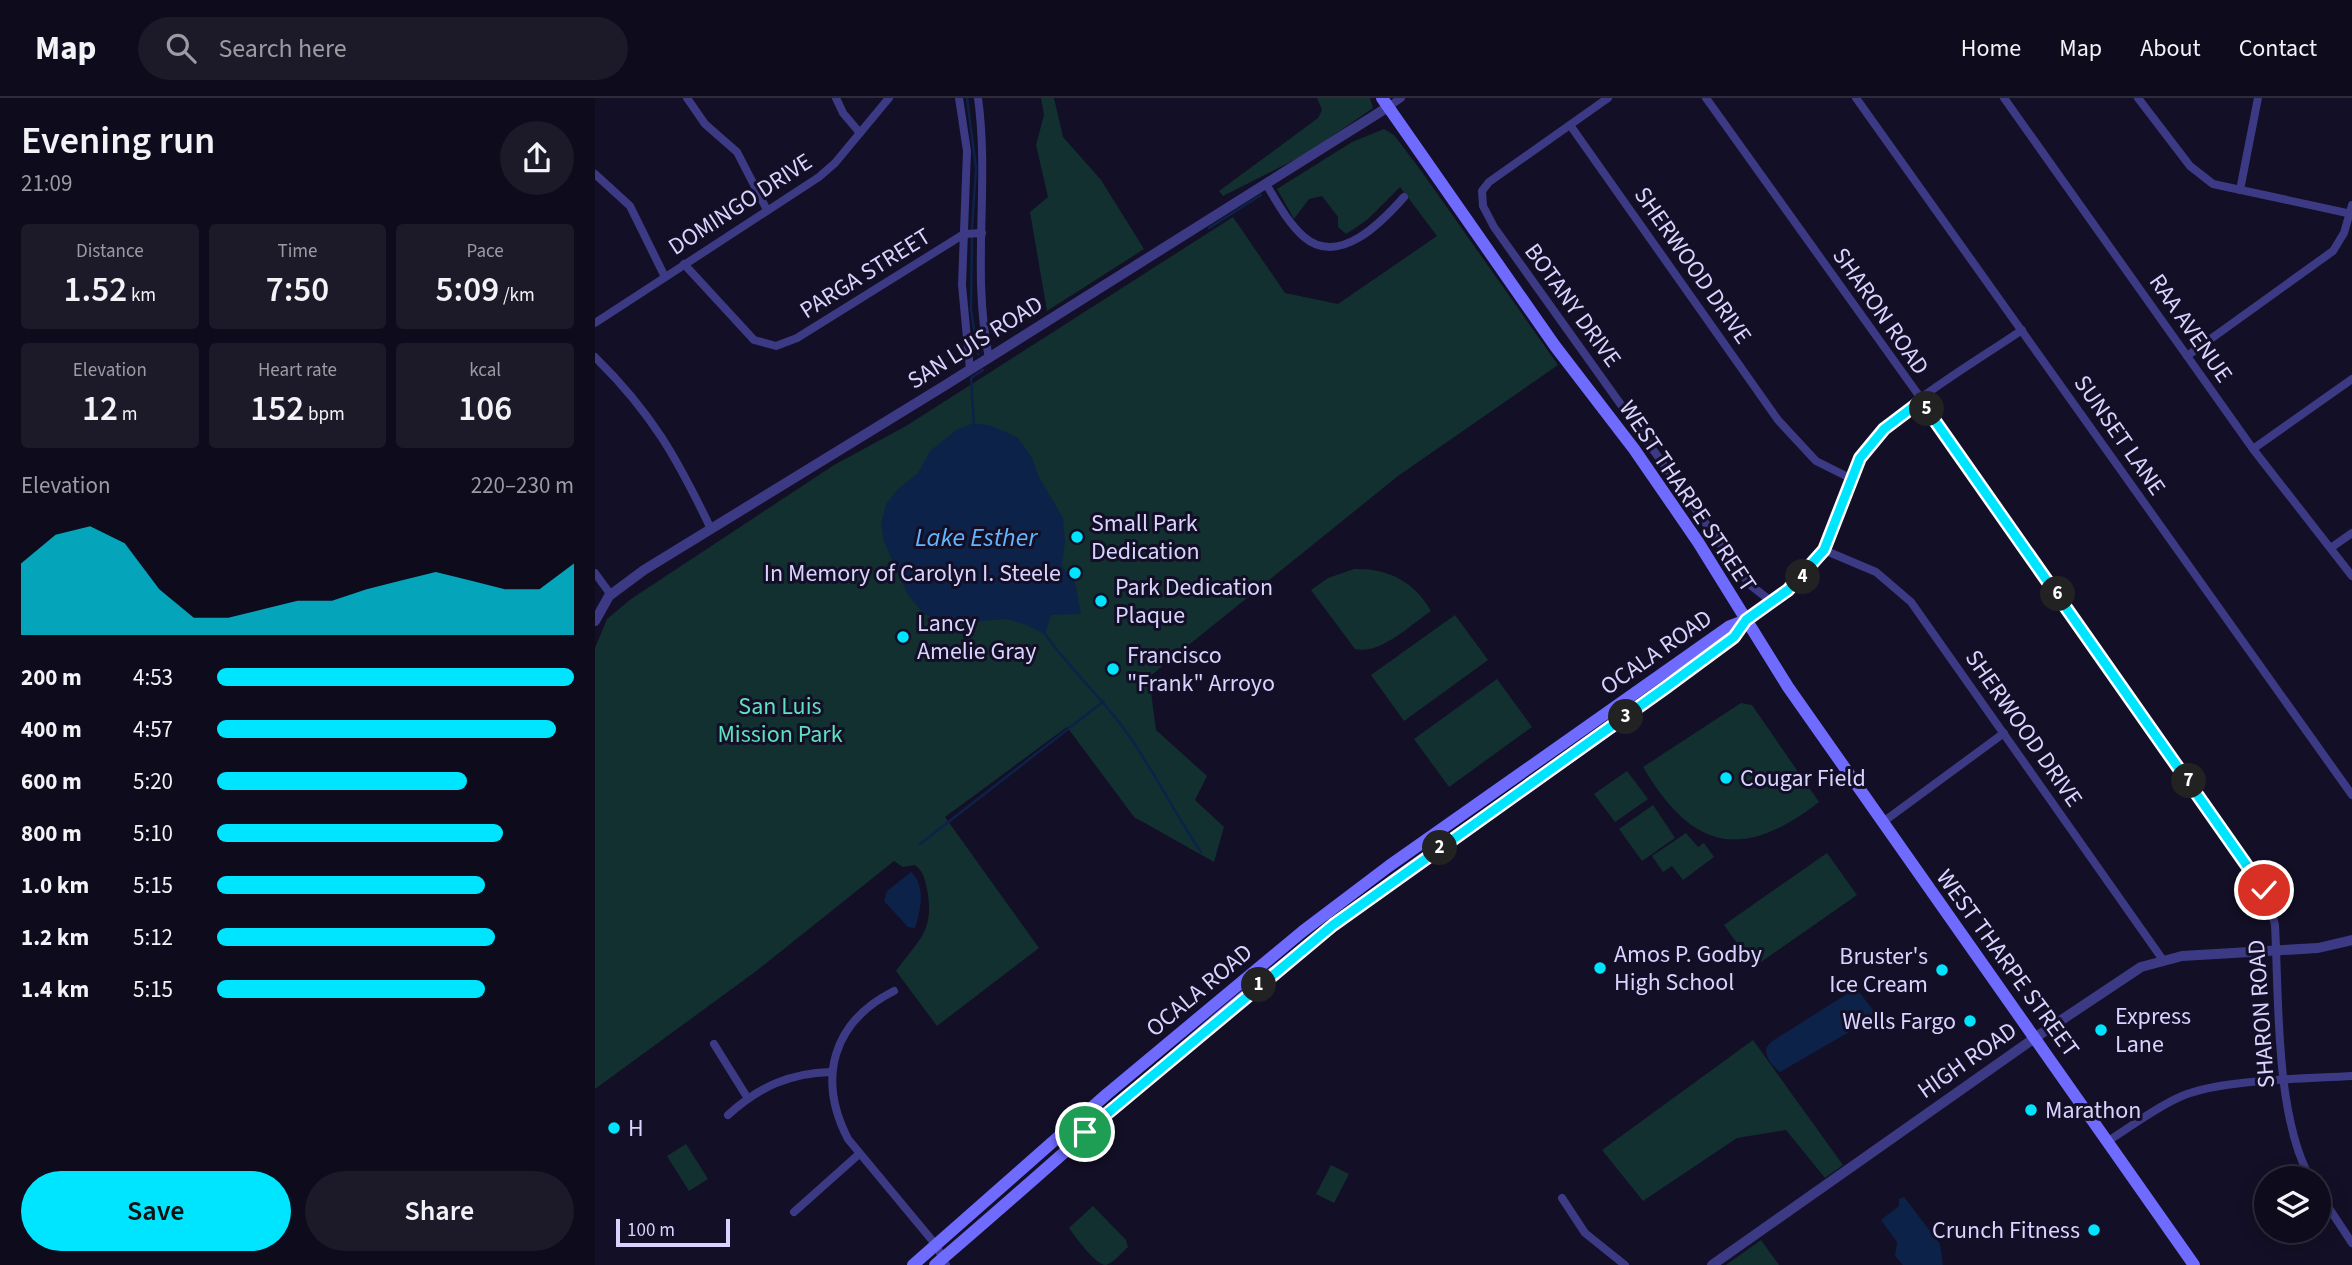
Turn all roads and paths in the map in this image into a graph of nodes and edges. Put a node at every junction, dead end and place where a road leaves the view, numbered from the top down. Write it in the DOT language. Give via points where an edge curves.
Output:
graph roads {
  1 [pos="687,98"];
  2 [pos="836,98"];
  3 [pos="889,98"];
  4 [pos="959,98"];
  5 [pos="978,98"];
  6 [pos="1401,98"];
  7 [pos="1608,98"];
  8 [pos="1706,98"];
  9 [pos="1856,98"];
  10 [pos="2004,98"];
  11 [pos="2138,98"];
  12 [pos="2258,98"];
  13 [pos="1385,103"];
  14 [pos="1570,125"];
  15 [pos="860,134"];
  16 [pos="595,174"];
  17 [pos="1266,184"];
  18 [pos="2241,190"];
  19 [pos="1404,197"];
  20 [pos="767,210"];
  21 [pos="2351,211"];
  22 [pos="982,233"];
  23 [pos="964,234"];
  24 [pos="684,264"];
  25 [pos="665,277"];
  26 [pos="595,323"];
  27 [pos="2022,330"];
  28 [pos="2187,356"];
  29 [pos="595,357"];
  30 [pos="989,358"];
  31 [pos="970,370"];
  32 [pos="2352,379"];
  33 [pos="1921,401"];
  34 [pos="2253,449"];
  35 [pos="1850,478"];
  36 [pos="711,529"];
  37 [pos="2352,533"];
  38 [pos="2332,547"];
  39 [pos="1824,550"];
  40 [pos="595,573"];
  41 [pos="2352,576"];
  42 [pos="611,595"];
  43 [pos="1772,602"];
  44 [pos="1746,620"];
  45 [pos="595,621"];
  46 [pos="1613,708"];
  47 [pos="1621,720"];
  48 [pos="2004,733"];
  49 [pos="2352,795"];
  50 [pos="1883,822"];
  51 [pos="1405,855"];
  52 [pos="1389,866"];
  53 [pos="1413,867"];
  54 [pos="1398,877"];
  55 [pos="1303,931"];
  56 [pos="2352,940"];
  57 [pos="1306,947"];
  58 [pos="2276,951"];
  59 [pos="2163,960"];
  60 [pos="894,991"];
  61 [pos="1227,993"];
  62 [pos="1217,1002"];
  63 [pos="1231,1008"];
  64 [pos="2036,1037"];
  65 [pos="714,1044"];
  66 [pos="831,1072"];
  67 [pos="2352,1076"];
  68 [pos="1124,1080"];
  69 [pos="2285,1080"];
  70 [pos="1132,1092"];
  71 [pos="747,1097"];
  72 [pos="728,1115"];
  73 [pos="2108,1141"];
  74 [pos="859,1155"];
  75 [pos="2305,1166"];
  76 [pos="1562,1198"];
  77 [pos="2331,1211"];
  78 [pos="794,1212"];
  79 [pos="2352,1243"];
  80 [pos="936,1245"];
  81 [pos="941,1263"];
  82 [pos="913,1265"];
  83 [pos="1625,1265"];
  84 [pos="1713,1265"];
  85 [pos="2194,1265"];
  1 -- 20 [label="street" via="705,124 737,152"];
  2 -- 15 [label="street"];
  3 -- 15 [label="street, DOMINGO DRIVE"];
  4 -- 23 [label="street" via="967,151"];
  5 -- 22 [label="street" via="984,141"];
  6 -- 13 [label="street"];
  7 -- 14 [label="street"];
  8 -- 33 [label="street, SHARON ROAD"];
  9 -- 27 [label="street, SUNSET LANE"];
  10 -- 28 [label="street, RAA AVENUE"];
  11 -- 18 [label="street" via="2195,171 2213,184"];
  12 -- 18 [label="street"];
  13 -- 17 [label="street, SAN LUIS ROAD"];
  13 -- 44 [label="main road, WEST THARPE STREET" via="1698,542"];
  14 -- 35 [label="street, SHERWOOD DRIVE" via="1778,419 1816,461"];
  14 -- 43 [label="street, BOTANY DRIVE" via="1489,182 1482,191 1483,206 1494,228 1749,584"];
  15 -- 20 [label="street, DOMINGO DRIVE" via="819,177"];
  16 -- 25 [label="street" via="631,206"];
  17 -- 19 [label="street" via="1302,235 1330,247 1366,233"];
  17 -- 30 [label="street, SAN LUIS ROAD"];
  18 -- 21 [label="street"];
  20 -- 24 [label="street, DOMINGO DRIVE"];
  21 -- 28 [label="street" via="2339,243 2324,259"];
  22 -- 23 [label="street, PARGA STREET"];
  22 -- 30 [label="street" via="980,307"];
  23 -- 24 [label="street, PARGA STREET" via="797,338 768,346 754,340"];
  23 -- 31 [label="street" via="962,295"];
  24 -- 25 [label="street, DOMINGO DRIVE"];
  25 -- 26 [label="street, DOMINGO DRIVE"];
  27 -- 33 [label="street"];
  27 -- 49 [label="street, SUNSET LANE"];
  28 -- 34 [label="street, RAA AVENUE"];
  29 -- 36 [label="street" via="655,424"];
  30 -- 31 [label="street, SAN LUIS ROAD"];
  31 -- 36 [label="street, SAN LUIS ROAD"];
  32 -- 34 [label="street"];
  33 -- 35 [label="street" via="1873,440"];
  33 -- 58 [label="street, SHARON ROAD" via="2253,872 2272,908"];
  34 -- 38 [label="street, RAA AVENUE"];
  35 -- 39 [label="street"];
  36 -- 42 [label="street, SAN LUIS ROAD"];
  37 -- 38 [label="street"];
  38 -- 41 [label="street, RAA AVENUE"];
  39 -- 43 [label="street" via="1802,578"];
  39 -- 48 [label="street, SHERWOOD DRIVE" via="1876,572 1900,590"];
  40 -- 42 [label="street"];
  42 -- 45 [label="street, SAN LUIS ROAD"];
  43 -- 44 [label="street"];
  44 -- 46 [label="main road, OCALA ROAD" via="1730,626"];
  44 -- 47 [label="main road, OCALA ROAD" via="1734,637"];
  44 -- 50 [label="main road, WEST THARPE STREET"];
  46 -- 47 [label="main road"];
  46 -- 51 [label="main road, OCALA ROAD"];
  47 -- 53 [label="main road, OCALA ROAD"];
  48 -- 50 [label="street"];
  48 -- 59 [label="street, SHERWOOD DRIVE"];
  50 -- 64 [label="main road, WEST THARPE STREET"];
  51 -- 52 [label="main road, OCALA ROAD"];
  51 -- 53 [label="main road"];
  52 -- 54 [label="main road"];
  52 -- 55 [label="main road, OCALA ROAD"];
  53 -- 54 [label="main road, OCALA ROAD"];
  54 -- 57 [label="main road, OCALA ROAD"];
  55 -- 57 [label="main road"];
  55 -- 61 [label="main road, OCALA ROAD"];
  56 -- 58 [label="street, HIGH ROAD"];
  57 -- 63 [label="main road, OCALA ROAD"];
  58 -- 59 [label="street, HIGH ROAD"];
  58 -- 69 [label="street, SHARON ROAD"];
  59 -- 64 [label="street, HIGH ROAD" via="2123,977"];
  60 -- 66 [label="street" via="856,1018 842,1038"];
  61 -- 62 [label="main road, OCALA ROAD"];
  61 -- 63 [label="main road"];
  62 -- 63 [label="main road"];
  62 -- 68 [label="main road, OCALA ROAD"];
  63 -- 70 [label="main road, OCALA ROAD"];
  64 -- 73 [label="main road, WEST THARPE STREET"];
  64 -- 84 [label="street, HIGH ROAD"];
  65 -- 71 [label="street"];
  66 -- 71 [label="street" via="791,1076"];
  66 -- 74 [label="street" via="837,1119"];
  67 -- 69 [label="street"];
  68 -- 70 [label="main road"];
  68 -- 80 [label="main road, OCALA ROAD"];
  69 -- 73 [label="street" via="2191,1092"];
  69 -- 75 [label="street, SHARON ROAD" via="2294,1140"];
  70 -- 81 [label="main road, OCALA ROAD"];
  71 -- 72 [label="street"];
  73 -- 85 [label="main road, WEST THARPE STREET"];
  74 -- 78 [label="street"];
  74 -- 80 [label="street"];
  76 -- 83 [label="street" via="1585,1233"];
  77 -- 79 [label="street"];
  80 -- 81 [label="street"];
  80 -- 82 [label="main road, OCALA ROAD"];
}
